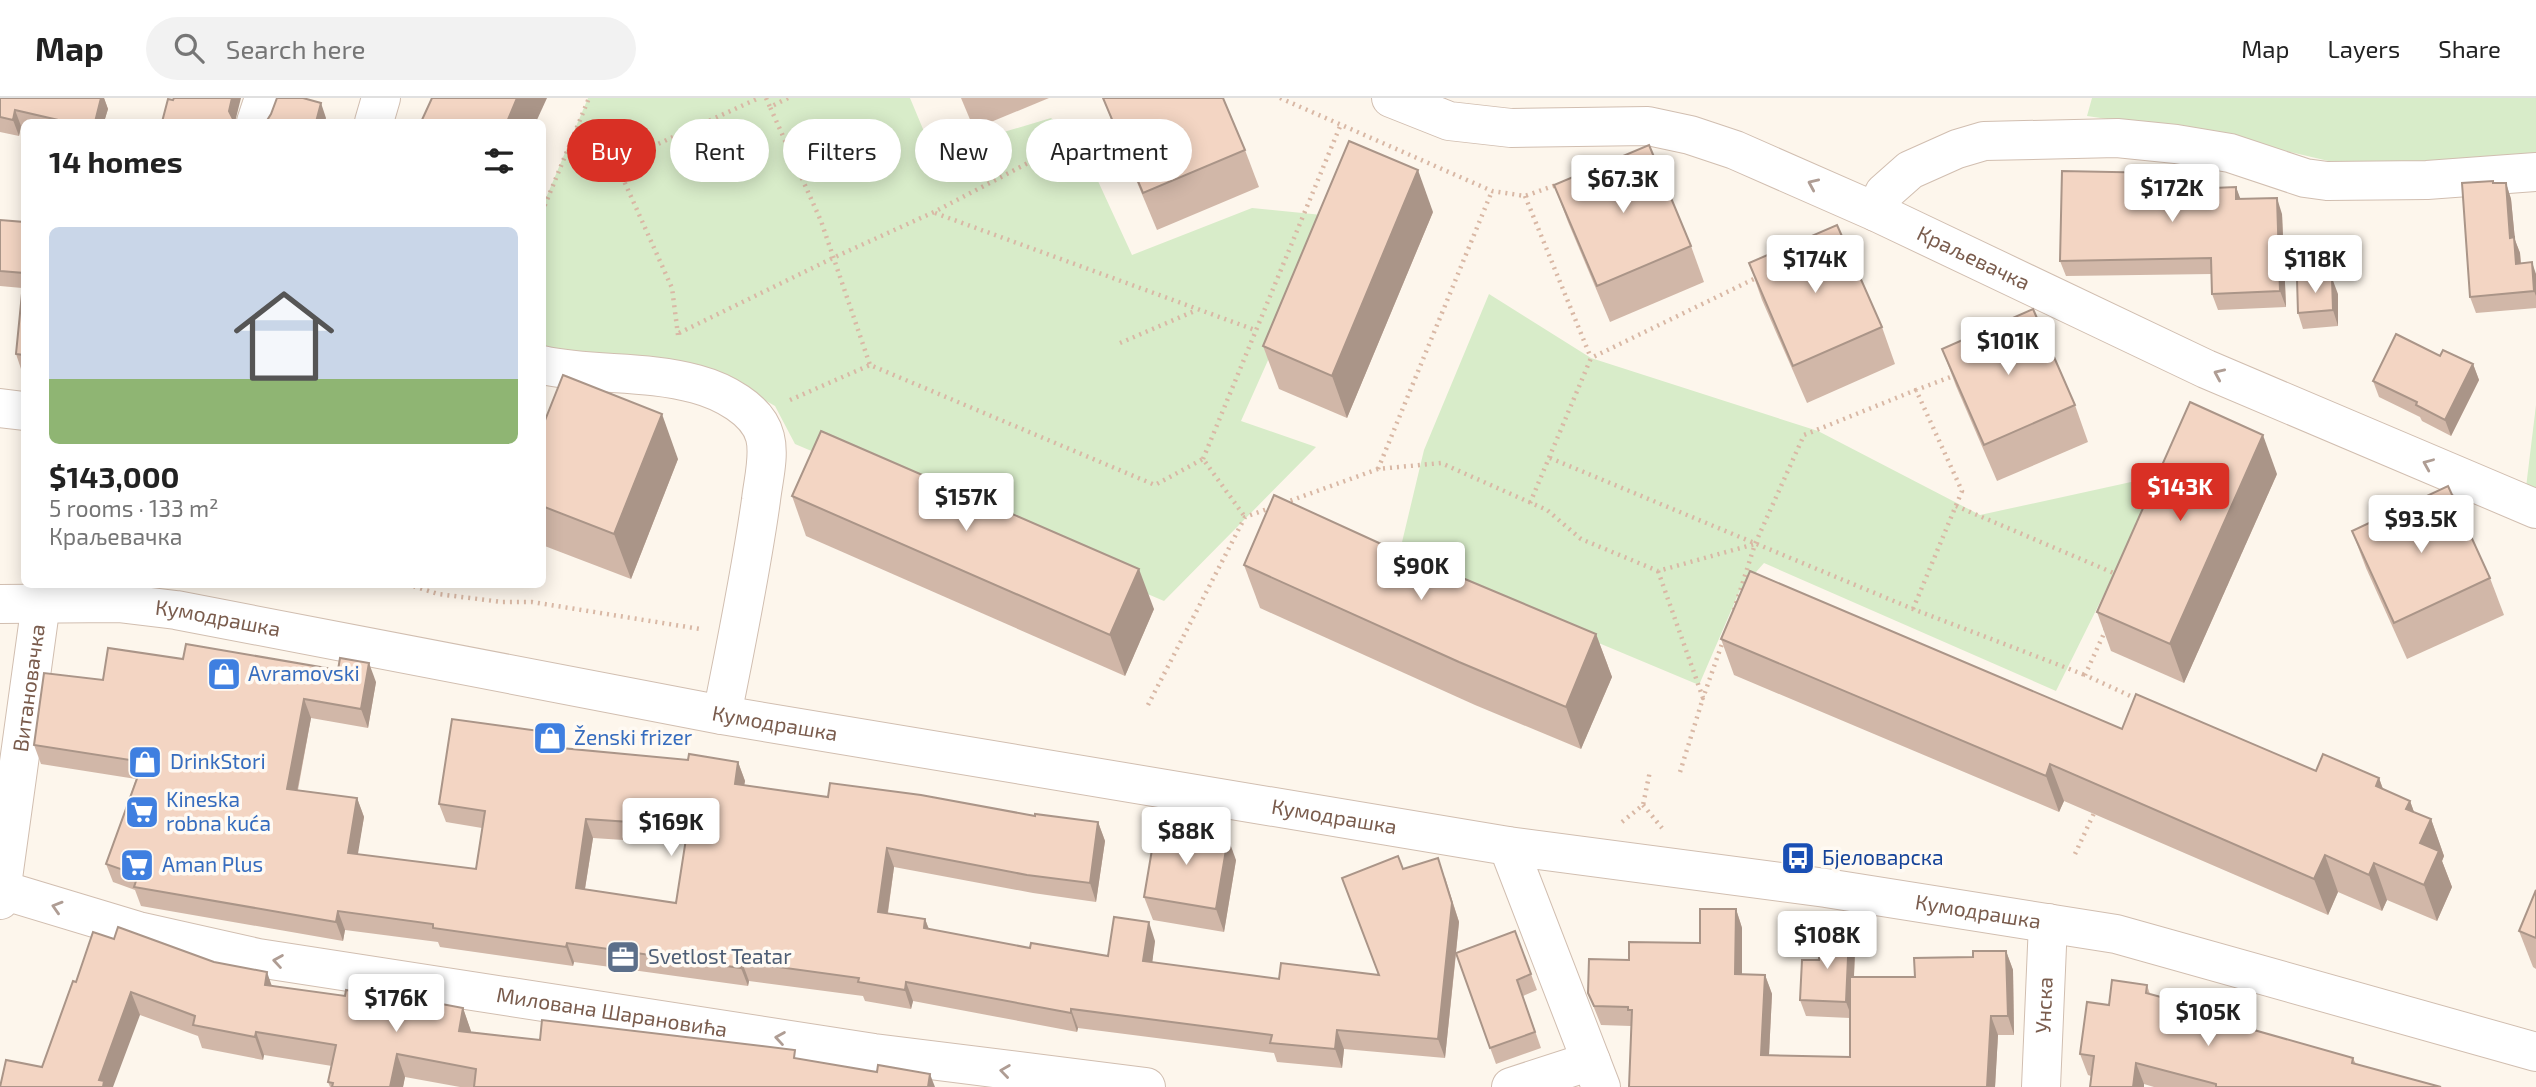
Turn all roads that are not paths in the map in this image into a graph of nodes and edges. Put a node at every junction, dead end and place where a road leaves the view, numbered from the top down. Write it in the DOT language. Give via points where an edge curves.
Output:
graph roads {
  1 [pos="264,98"];
  2 [pos="381,98"];
  3 [pos="1391,98"];
  4 [pos="257,119"];
  5 [pos="375,119"];
  6 [pos="2536,172"];
  7 [pos="1876,212"];
  8 [pos="546,365"];
  9 [pos="0,408"];
  10 [pos="21,411"];
  11 [pos="2536,509"];
  12 [pos="120,594"];
  13 [pos="41,603"];
  14 [pos="0,604"];
  15 [pos="722,716"];
  16 [pos="1508,846"];
  17 [pos="1,895"];
  18 [pos="2048,923"];
  19 [pos="2536,1052"];
  20 [pos="1596,1074"];
  21 [pos="1146,1087"];
  22 [pos="1511,1087"];
  23 [pos="2041,1087"];
  1 -- 4 [label="street"];
  2 -- 5 [label="street"];
  7 -- 3 [label="street, Краљевачка, one-way" via="1690,135 1648,126 1511,128 1449,121"];
  6 -- 7 [label="street" via="2326,181 2230,153 2176,144 2117,138 1984,141 1910,170 1884,193"];
  11 -- 7 [label="street, Краљевачка, one-way" via="2206,369"];
  8 -- 15 [label="street" via="657,377 706,388 754,415 765,437 765,469"];
  9 -- 10 [label="street"];
  12 -- 13 [label="street, Кумодрашка"];
  12 -- 15 [label="street, Кумодрашка" via="176,610"];
  13 -- 14 [label="street, Кумодрашка"];
  13 -- 17 [label="street, Витановачка"];
  15 -- 16 [label="street, Кумодрашка"];
  16 -- 18 [label="street, Кумодрашка"];
  16 -- 20 [label="street"];
  21 -- 17 [label="street, Милована Шарановића, one-way" via="861,1051 258,958"];
  18 -- 19 [label="street, Кумодрашка" via="2116,934"];
  18 -- 23 [label="street, Унска"];
  20 -- 22 [label="street"];
}
